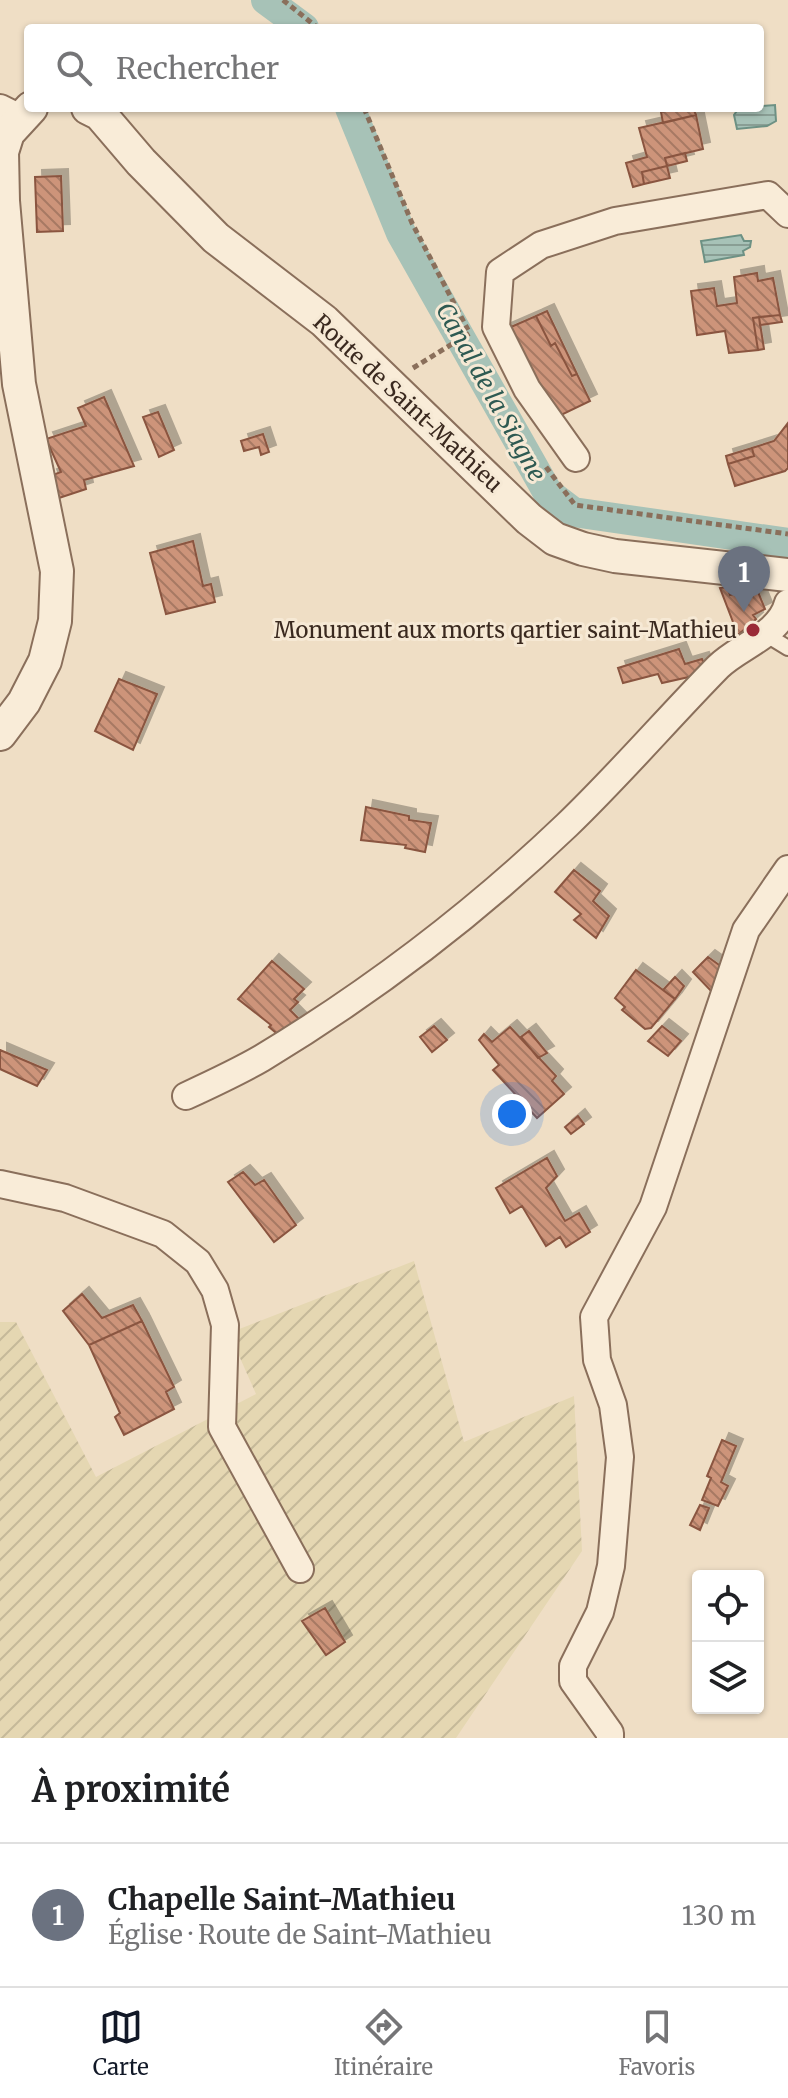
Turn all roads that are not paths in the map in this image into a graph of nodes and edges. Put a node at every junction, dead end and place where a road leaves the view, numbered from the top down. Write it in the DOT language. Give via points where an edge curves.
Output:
graph roads {
  1 [pos="17,112"];
  2 [pos="96,112"];
  3 [pos="788,214"];
  4 [pos="576,458"];
  5 [pos="788,575"];
  6 [pos="788,603"];
  7 [pos="765,634"];
  8 [pos="788,648"];
  9 [pos="0,734"];
  10 [pos="788,869"];
  11 [pos="186,1096"];
  12 [pos="0,1184"];
  13 [pos="300,1569"];
  14 [pos="610,1738"];
  1 -- 9 [label="street" via="2,152 4,216 19,384 57,571 55,621 45,661"];
  2 -- 5 [label="street, Route de Saint-Mathieu" via="216,238 324,321 555,539 615,556"];
  3 -- 4 [label="street" via="768,195 615,221 541,245 500,272 496,327 527,389"];
  6 -- 7 [label="street" via="785,614"];
  7 -- 8 [label="lane"];
  7 -- 11 [label="street" via="723,662 570,823 514,874 374,984 261,1059"];
  10 -- 14 [label="street" via="746,930 653,1207 594,1317 597,1360 613,1405 620,1457 611,1566 600,1612 573,1666 573,1681"];
  12 -- 13 [label="street" via="65,1198 163,1234 198,1262 215,1290 225,1325 222,1427"];
}
